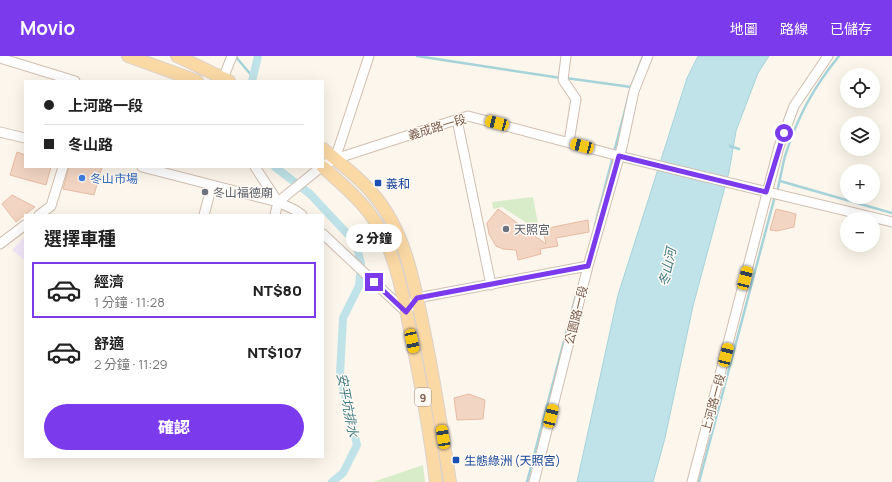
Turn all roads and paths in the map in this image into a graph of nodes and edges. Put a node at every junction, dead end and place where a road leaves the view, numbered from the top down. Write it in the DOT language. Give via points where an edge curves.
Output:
graph roads {
  1 [pos="128,56"];
  2 [pos="177,56"];
  3 [pos="232,56"];
  4 [pos="369,56"];
  5 [pos="566,56"];
  6 [pos="648,56"];
  7 [pos="828,56"];
  8 [pos="0,58"];
  9 [pos="225,77"];
  10 [pos="72,80"];
  11 [pos="194,80"];
  12 [pos="457,120"];
  13 [pos="0,132"];
  14 [pos="24,138"];
  15 [pos="569,142"];
  16 [pos="324,150"];
  17 [pos="619,156"];
  18 [pos="335,159"];
  19 [pos="324,166"];
  20 [pos="63,168"];
  21 [pos="146,168"];
  22 [pos="256,168"];
  23 [pos="321,168"];
  24 [pos="323,168"];
  25 [pos="212,185"];
  26 [pos="766,192"];
  27 [pos="278,202"];
  28 [pos="40,214"];
  29 [pos="204,214"];
  30 [pos="275,214"];
  31 [pos="301,214"];
  32 [pos="892,222"];
  33 [pos="24,226"];
  34 [pos="324,235"];
  35 [pos="0,244"];
  36 [pos="588,266"];
  37 [pos="491,285"];
  38 [pos="417,298"];
  39 [pos="406,312"];
  40 [pos="436,482"];
  41 [pos="450,482"];
  42 [pos="534,482"];
  43 [pos="692,482"];
  1 -- 11 [label="main road"];
  2 -- 9 [label="main road"];
  3 -- 9 [label="street"];
  4 -- 18 [label="street"];
  5 -- 15 [label="street" via="563,80 576,99"];
  6 -- 17 [label="street, 公園路一段" via="634,91"];
  7 -- 26 [label="street, 上河路一段" via="794,106"];
  8 -- 10 [label="street"];
  12 -- 15 [label="street, 義成路一段" via="468,116"];
  12 -- 18 [label="street, 義成路一段"];
  12 -- 37 [label="street"];
  13 -- 14 [label="street"];
  15 -- 17 [label="street, 義成路一段"];
  16 -- 18 [label="main road, 9"];
  17 -- 26 [label="street, 義成路一段"];
  17 -- 36 [label="street, 公園路一段"];
  18 -- 19 [label="street, 義成路一段"];
  18 -- 38 [label="main road, 9" via="373,194 387,214 400,238"];
  20 -- 28 [label="street" via="51,206"];
  21 -- 25 [label="street"];
  22 -- 27 [label="street"];
  23 -- 27 [label="street, 義成路一段"];
  24 -- 39 [label="main road, 9" via="346,187 371,215 387,244"];
  25 -- 27 [label="street"];
  25 -- 29 [label="street"];
  26 -- 32 [label="street"];
  26 -- 43 [label="street, 上河路一段"];
  27 -- 30 [label="street"];
  27 -- 31 [label="street"];
  33 -- 35 [label="street"];
  34 -- 39 [label="street"];
  36 -- 37 [label="street"];
  36 -- 42 [label="street, 公園路一段"];
  37 -- 38 [label="street"];
  38 -- 39 [label="street"];
  38 -- 41 [label="main road, 9"];
  39 -- 40 [label="main road, 9" via="421,383"];
}
